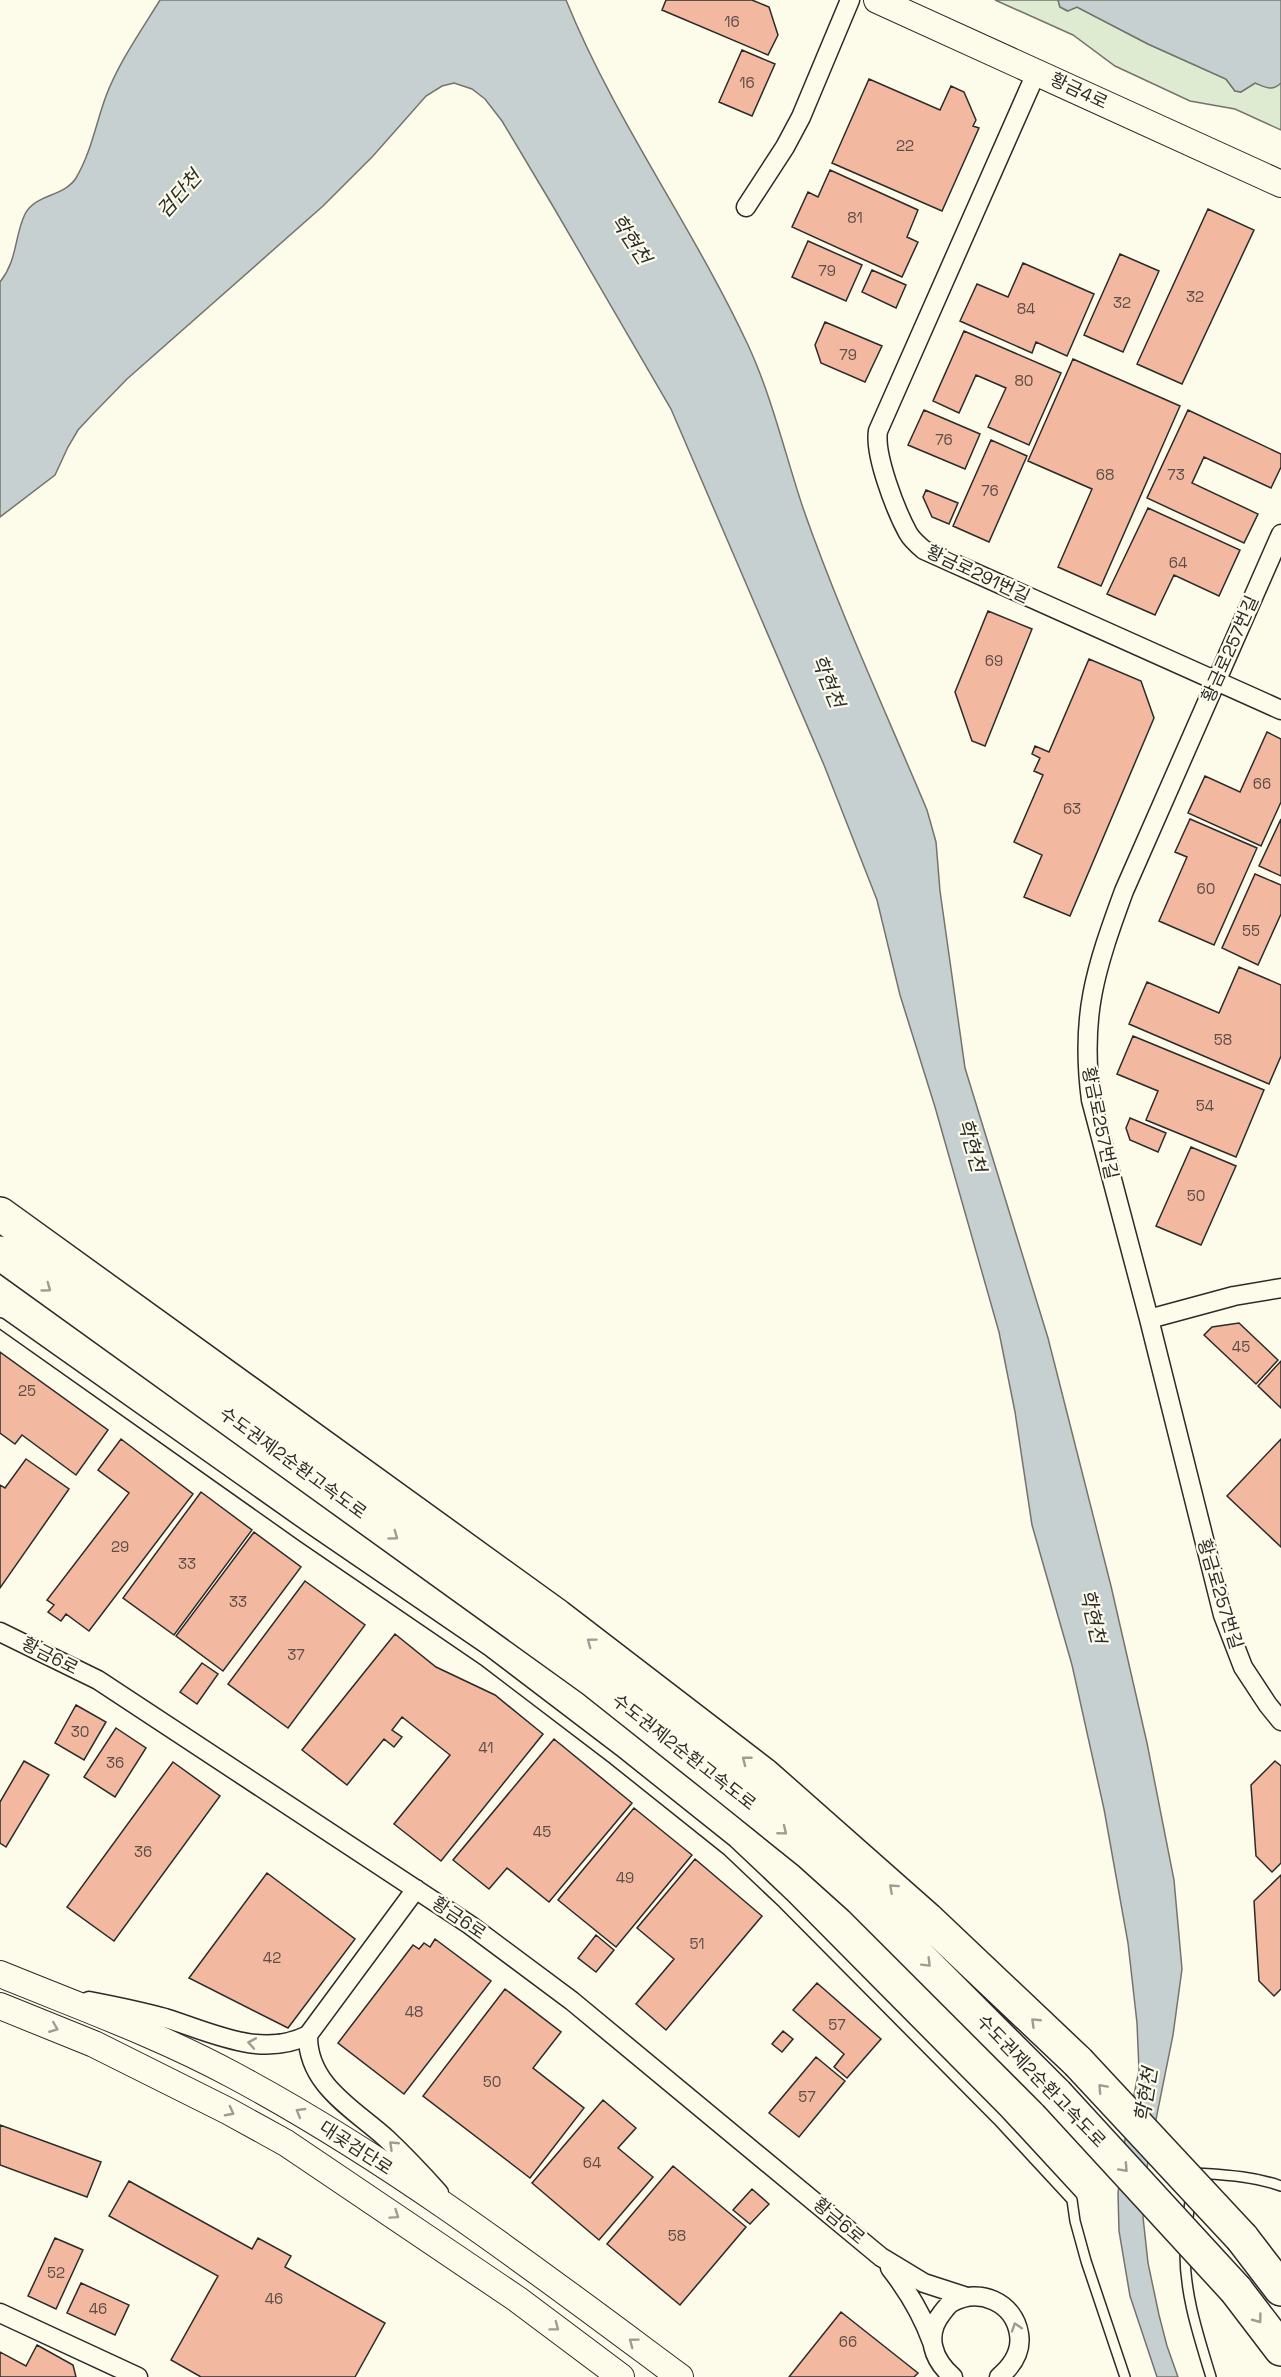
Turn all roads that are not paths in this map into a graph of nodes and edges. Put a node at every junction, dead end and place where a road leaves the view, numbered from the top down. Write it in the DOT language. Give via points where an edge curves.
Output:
graph roads {
  1 [pos="850,0"];
  2 [pos="877,0"];
  3 [pos="1037,71"];
  4 [pos="1281,184"];
  5 [pos="746,207"];
  6 [pos="1281,534"];
  7 [pos="1216,681"];
  8 [pos="1281,710"];
  9 [pos="0,1214"];
  10 [pos="0,1253"];
  11 [pos="1281,1288"];
  12 [pos="1149,1319"];
  13 [pos="0,1323"];
  14 [pos="0,1632"];
  15 [pos="1281,1721"];
  16 [pos="416,1889"];
  17 [pos="0,1974"];
  18 [pos="42,1991"];
  19 [pos="0,2006"];
  20 [pos="308,2035"];
  21 [pos="1281,2186"];
  22 [pos="462,2219"];
  23 [pos="881,2257"];
  24 [pos="1281,2289"];
  25 [pos="967,2297"];
  26 [pos="0,2313"];
  27 [pos="932,2342"];
  28 [pos="1281,2349"];
  29 [pos="114,2372"];
  30 [pos="1005,2374"];
  31 [pos="138,2377"];
  32 [pos="621,2377"];
  33 [pos="680,2377"];
  34 [pos="953,2377"];
  35 [pos="1125,2377"];
  36 [pos="1211,2377"];
  1 -- 5 [label="street" via="801,117"];
  2 -- 3 [label="main road, 황금4로"];
  3 -- 4 [label="main road, 황금4로"];
  3 -- 7 [label="street, 황금로291번길" via="882,419 876,443 880,461 908,533 924,550"];
  6 -- 7 [label="street, 황금로257번길"];
  7 -- 8 [label="street, 황금로291번길"];
  7 -- 12 [label="street, 황금로257번길" via="1124,891 1094,978 1089,1010 1087,1065 1092,1100"];
  24 -- 9 [label="highway, 수도권제2순환고속도로, one-way, bridge" via="1242,2238 1078,2062 927,1919 747,1761 557,1616"];
  10 -- 28 [label="highway, 수도권제2순환고속도로, one-way, bridge" via="592,1680 811,1854 1056,2094 1236,2290"];
  11 -- 12 [label="street"];
  12 -- 15 [label="street, 황금로257번길" via="1223,1614 1244,1667"];
  13 -- 35 [label="lane" via="483,1660 727,1850 998,2120 1072,2200 1086,2261"];
  14 -- 16 [label="street, 황금6로" via="98,1680"];
  16 -- 20 [label="street"];
  16 -- 23 [label="street, 황금6로" via="572,2001"];
  17 -- 18 [label="main road, 대곶검단로"];
  20 -- 18 [label="street, one-way" via="281,2046 249,2044 142,2012"];
  22 -- 18 [label="main road, 대곶검단로, one-way" via="363,2151 231,2074 145,2032"];
  19 -- 32 [label="main road, 대곶검단로, one-way" via="94,2044 286,2143 517,2298"];
  22 -- 20 [label="street, one-way" via="400,2152 329,2090 312,2065"];
  21 -- 36 [label="lane" via="1255,2179 1194,2173 1184,2272"];
  33 -- 22 [label="main road, 대곶검단로, one-way"];
  23 -- 25 [label="street" via="924,2283"];
  23 -- 27 [label="street" via="913,2299"];
  25 -- 27 [label="street" via="950,2303 939,2317"];
  30 -- 25 [label="street, one-way" via="1017,2355 1017,2325 999,2302"];
  26 -- 29 [label="street"];
  27 -- 34 [label="street" via="938,2361"];
  29 -- 31 [label="street"];
}
